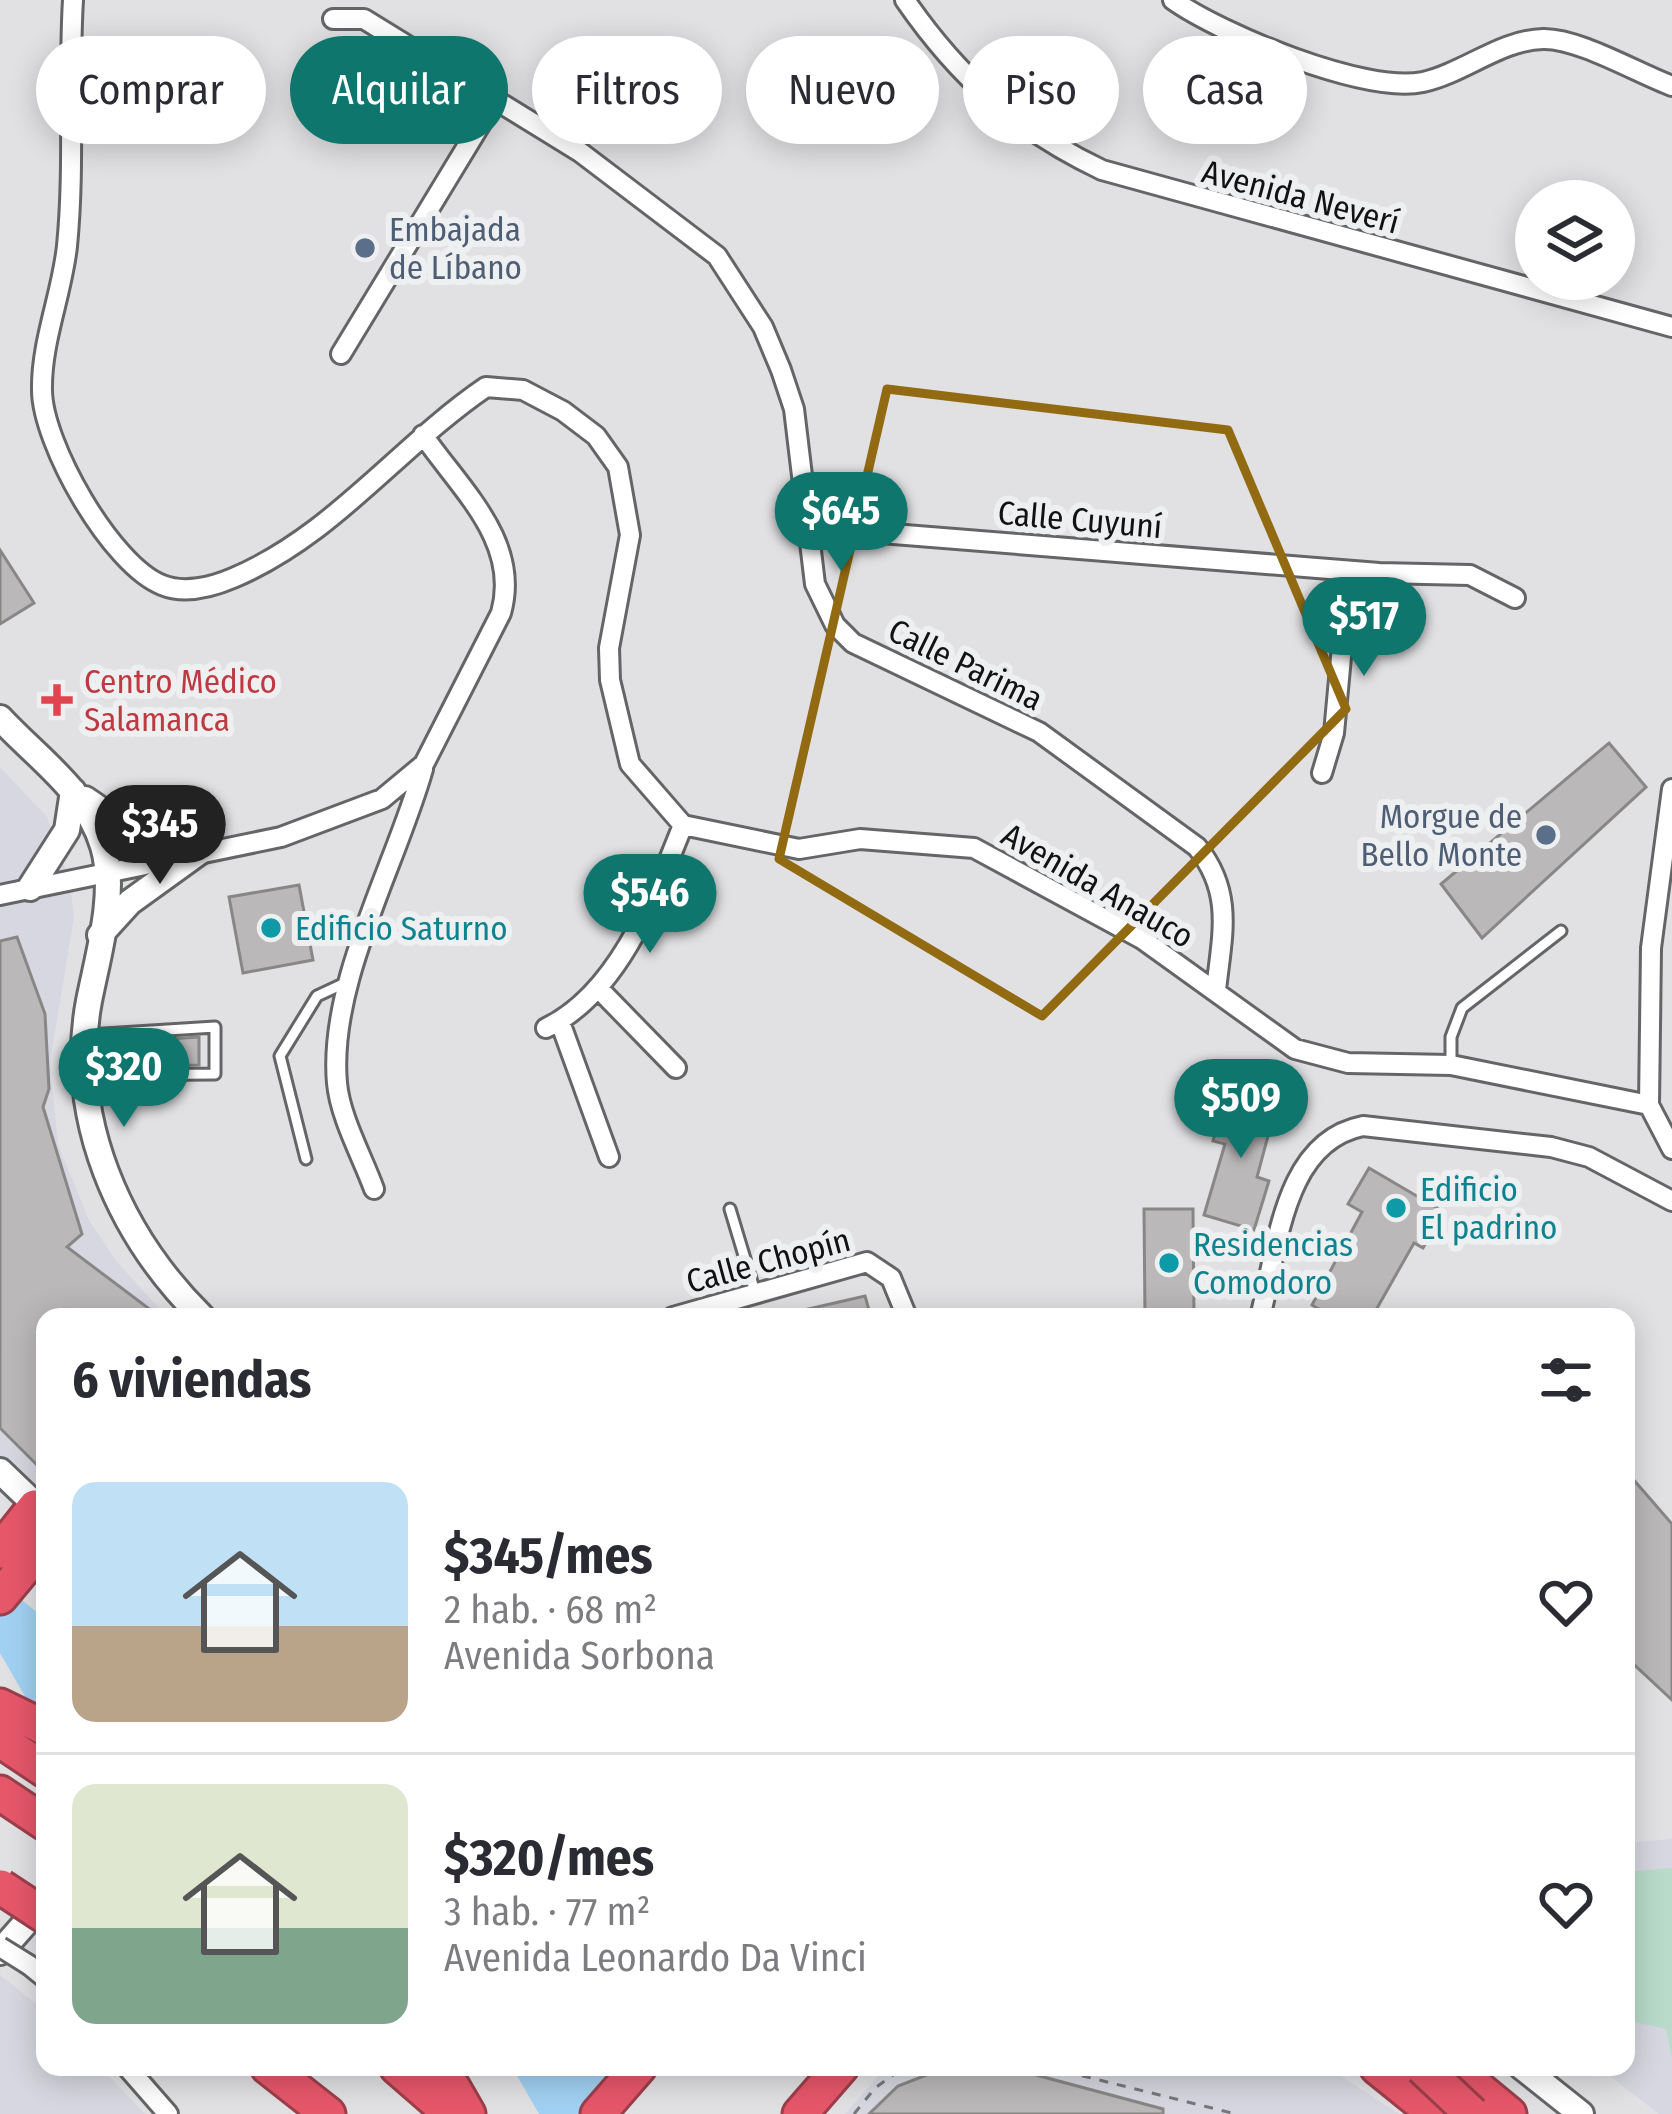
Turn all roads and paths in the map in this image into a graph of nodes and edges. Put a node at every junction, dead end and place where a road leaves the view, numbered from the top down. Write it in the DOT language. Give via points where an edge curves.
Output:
graph roads {
  1 [pos="74,0"];
  2 [pos="904,0"];
  3 [pos="1173,0"];
  4 [pos="333,19"];
  5 [pos="391,36"];
  6 [pos="1672,86"];
  7 [pos="508,110"];
  8 [pos="468,144"];
  9 [pos="1672,327"];
  10 [pos="341,354"];
  11 [pos="423,435"];
  12 [pos="806,526"];
  13 [pos="1349,571"];
  14 [pos="1515,598"];
  15 [pos="0,718"];
  16 [pos="424,764"];
  17 [pos="1322,772"];
  18 [pos="73,788"];
  19 [pos="1672,789"];
  20 [pos="683,825"];
  21 [pos="202,850"];
  22 [pos="107,872"];
  23 [pos="30,888"];
  24 [pos="0,895"];
  25 [pos="1561,931"];
  26 [pos="100,935"];
  27 [pos="350,982"];
  28 [pos="598,988"];
  29 [pos="1216,990"];
  30 [pos="83,1036"];
  31 [pos="1451,1065"];
  32 [pos="676,1068"];
  33 [pos="83,1082"];
  34 [pos="160,1085"];
  35 [pos="1648,1105"];
  36 [pos="1672,1149"];
  37 [pos="609,1157"];
  38 [pos="306,1159"];
  39 [pos="374,1189"];
  40 [pos="1672,1201"];
  41 [pos="730,1209"];
  42 [pos="754,1292"];
  43 [pos="193,1308"];
  44 [pos="702,1308"];
  45 [pos="903,1308"];
  46 [pos="1262,1308"];
  47 [pos="0,1471"];
  48 [pos="36,1517"];
  49 [pos="36,1522"];
  50 [pos="36,1524"];
  51 [pos="0,1551"];
  52 [pos="0,1598"];
  53 [pos="0,1706"];
  54 [pos="36,1723"];
  55 [pos="0,1741"];
  56 [pos="0,1763"];
  57 [pos="36,1765"];
  58 [pos="36,1785"];
  59 [pos="0,1792"];
  60 [pos="36,1817"];
  61 [pos="0,1888"];
  62 [pos="36,1900"];
  63 [pos="36,1910"];
  64 [pos="36,1912"];
  65 [pos="0,1949"];
  66 [pos="36,1971"];
  67 [pos="134,2076"];
  68 [pos="256,2076"];
  69 [pos="279,2076"];
  70 [pos="409,2076"];
  71 [pos="432,2076"];
  72 [pos="444,2076"];
  73 [pos="631,2076"];
  74 [pos="833,2076"];
  75 [pos="892,2076"];
  76 [pos="1083,2076"];
  77 [pos="1388,2076"];
  78 [pos="1419,2076"];
  79 [pos="1432,2076"];
  80 [pos="1463,2076"];
  81 [pos="1533,2076"];
  82 [pos="162,2112"];
  83 [pos="291,2114"];
  84 [pos="328,2114"];
  85 [pos="459,2114"];
  86 [pos="598,2114"];
  87 [pos="800,2114"];
  88 [pos="854,2114"];
  89 [pos="1236,2114"];
  90 [pos="1435,2114"];
  91 [pos="1473,2114"];
  92 [pos="1509,2114"];
  93 [pos="1581,2114"];
  1 -- 11 [label="street" via="67,245 42,391 45,418 106,537 165,587 232,578 332,519"];
  2 -- 9 [label="street, Avenida Neverí" via="976,89 1043,142 1102,170"];
  3 -- 6 [label="street" via="1256,46 1382,81 1420,83 1545,39"];
  4 -- 5 [label="street, Calle Parima" via="364,19"];
  7 -- 12 [label="street, Calle Parima" via="669,214 717,256 763,327 794,409"];
  8 -- 10 [label="street"];
  11 -- 16 [label="street" via="490,527 506,557 509,587"];
  11 -- 20 [label="street" via="486,387 523,390 596,436 618,466 630,535 610,680 630,764"];
  12 -- 13 [label="street, Calle Cuyuní"];
  12 -- 29 [label="street, Calle Parima" via="823,606 854,643 1039,732 1197,847 1217,872 1226,904"];
  13 -- 14 [label="street, Calle Cuyuní" via="1470,575"];
  13 -- 17 [label="street" via="1334,733"];
  15 -- 18 [label="street"];
  16 -- 21 [label="street" via="363,809 280,837"];
  16 -- 27 [label="street"];
  18 -- 21 [label="street" via="136,834"];
  18 -- 22 [label="street"];
  18 -- 23 [label="street" via="67,830"];
  19 -- 35 [label="street" via="1651,948"];
  20 -- 28 [label="street"];
  20 -- 29 [label="street, Avenida Anauco" via="799,849 860,839 974,848 1142,939"];
  21 -- 22 [label="street"];
  21 -- 26 [label="street" via="153,882"];
  22 -- 23 [label="street"];
  22 -- 26 [label="street"];
  23 -- 24 [label="street"];
  25 -- 31 [label="lane" via="1462,1008"];
  26 -- 30 [label="street"];
  27 -- 38 [label="lane" via="317,996 280,1056"];
  27 -- 39 [label="street" via="336,1052 338,1089"];
  28 -- 32 [label="street"];
  28 -- 37 [label="street" via="553,1025"];
  29 -- 31 [label="street, Avenida Anauco" via="1294,1049 1348,1063"];
  30 -- 33 [label="street"];
  30 -- 33 [label="lane" via="215,1027 215,1074"];
  31 -- 35 [label="street, Avenida Anauco"];
  33 -- 34 [label="lane"];
  33 -- 43 [label="street" via="99,1154 125,1216"];
  35 -- 36 [label="street"];
  40 -- 46 [label="street" via="1589,1156 1551,1147 1341,1130 1320,1144 1295,1184"];
  41 -- 42 [label="lane"];
  42 -- 44 [label="street, Calle Chopín"];
  42 -- 45 [label="street, Calle Chopín" via="867,1262 891,1278"];
  47 -- 48 [label="street"];
  49 -- 51 [label="highway"];
  50 -- 52 [label="highway"];
  53 -- 54 [label="highway"];
  55 -- 57 [label="highway"];
  56 -- 58 [label="highway"];
  59 -- 60 [label="highway"];
  61 -- 62 [label="highway, bridge"];
  61 -- 63 [label="highway, bridge"];
  64 -- 65 [label="street"];
  65 -- 66 [label="street, bridge"];
  67 -- 82 [label="street"];
  68 -- 83 [label="highway"];
  69 -- 84 [label="highway"];
  70 -- 85 [label="highway"];
  71 -- 85 [label="highway"];
  72 -- 85 [label="highway"];
  73 -- 86 [label="highway"];
  74 -- 87 [label="highway"];
  75 -- 88 [label="path"];
  76 -- 89 [label="path"];
  77 -- 90 [label="highway"];
  78 -- 91 [label="highway"];
  79 -- 91 [label="highway, bridge"];
  80 -- 92 [label="highway"];
  81 -- 93 [label="street"];
}
